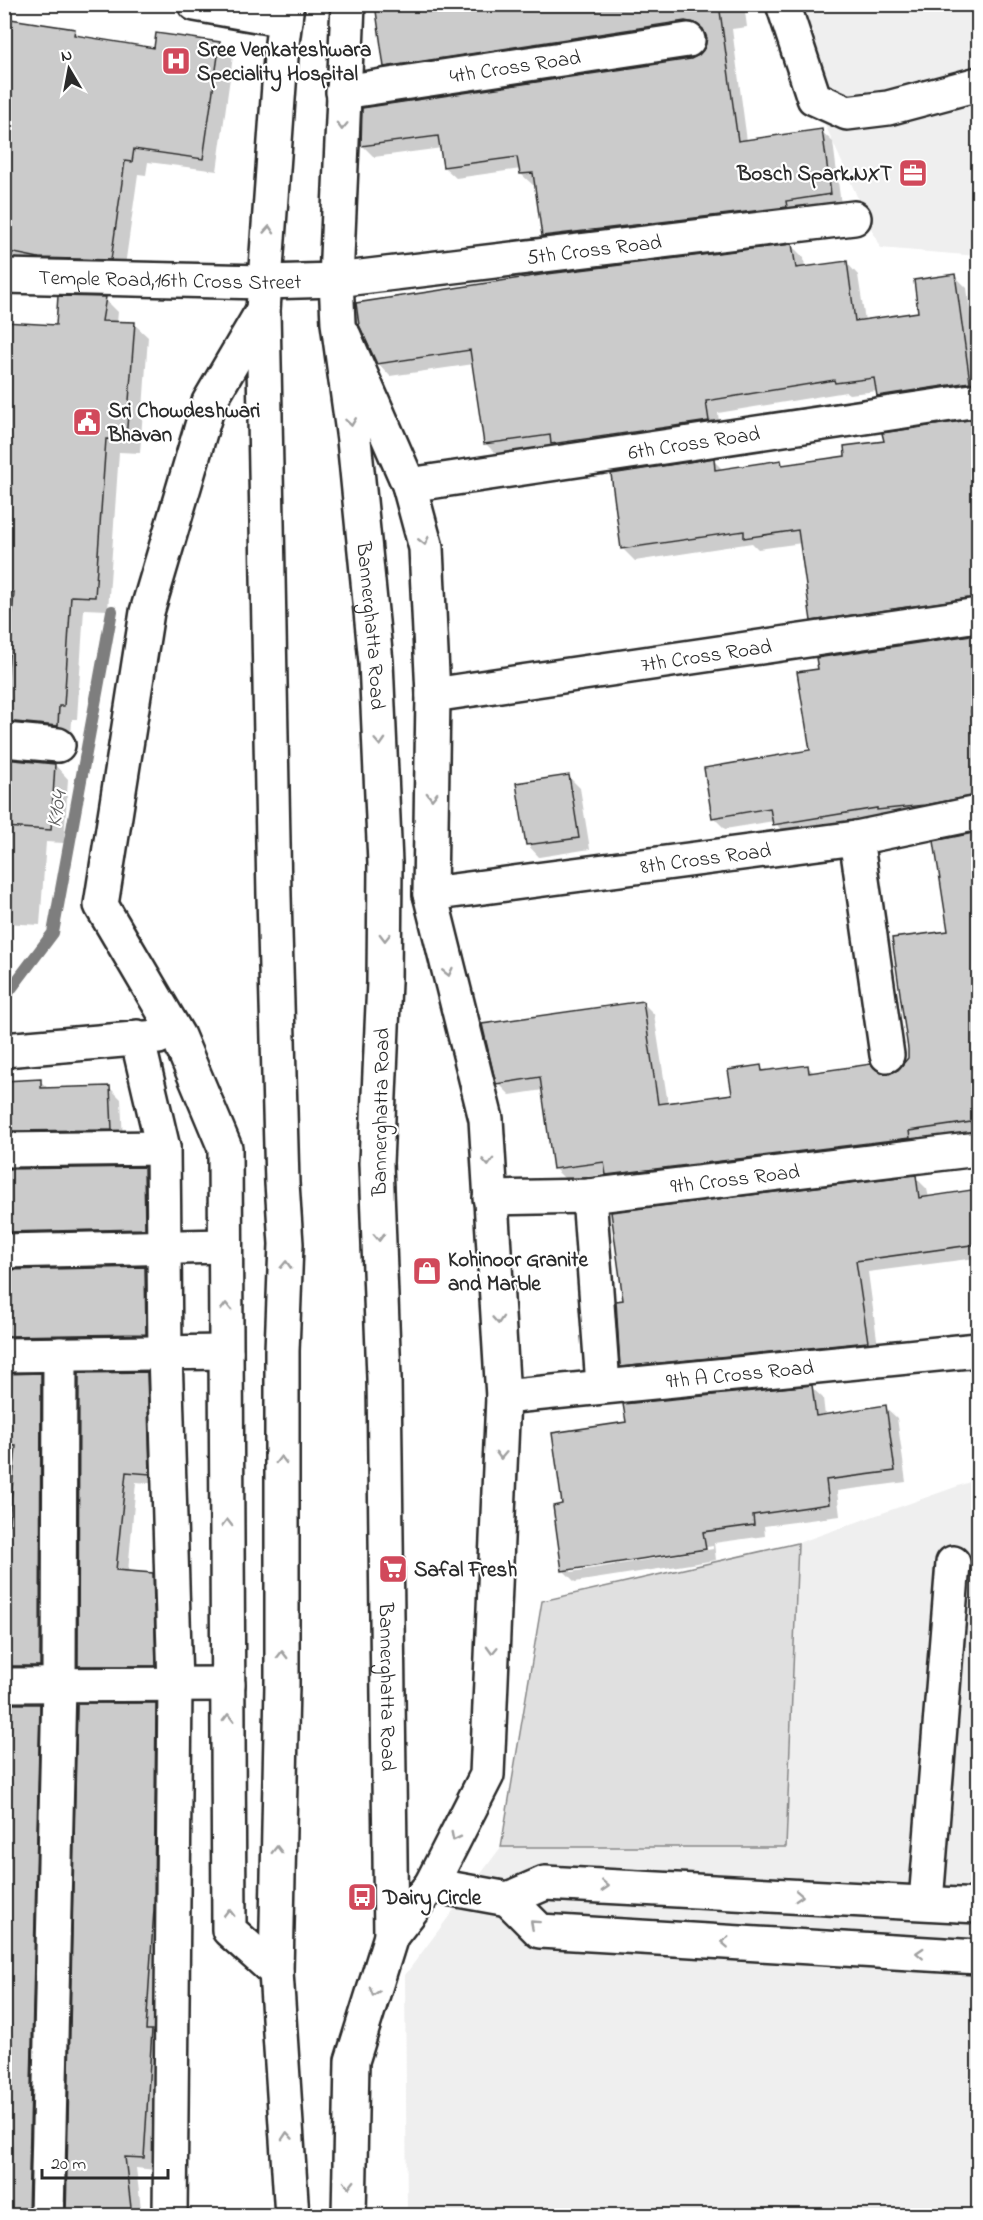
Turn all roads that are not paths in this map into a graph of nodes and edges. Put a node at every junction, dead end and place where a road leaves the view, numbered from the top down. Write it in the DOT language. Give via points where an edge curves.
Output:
graph roads {
  1 [pos="195,4"];
  2 [pos="348,4"];
  3 [pos="783,4"];
  4 [pos="286,12"];
  5 [pos="688,40"];
  6 [pos="978,84"];
  7 [pos="343,92"];
  8 [pos="854,218"];
  9 [pos="4,276"];
  10 [pos="336,280"];
  11 [pos="264,296"];
  12 [pos="338,323"];
  13 [pos="978,400"];
  14 [pos="409,485"];
  15 [pos="978,615"];
  16 [pos="433,695"];
  17 [pos="4,740"];
  18 [pos="58,745"];
  19 [pos="978,813"];
  20 [pos="856,838"];
  21 [pos="430,894"];
  22 [pos="178,1036"];
  23 [pos="137,1037"];
  24 [pos="4,1050"];
  25 [pos="887,1055"];
  26 [pos="163,1148"];
  27 [pos="978,1149"];
  28 [pos="4,1150"];
  29 [pos="589,1196"];
  30 [pos="490,1198"];
  31 [pos="225,1246"];
  32 [pos="165,1247"];
  33 [pos="4,1251"];
  34 [pos="978,1350"];
  35 [pos="226,1352"];
  36 [pos="165,1353"];
  37 [pos="60,1354"];
  38 [pos="4,1355"];
  39 [pos="603,1385"];
  40 [pos="503,1397"];
  41 [pos="953,1563"];
  42 [pos="176,1684"];
  43 [pos="228,1684"];
  44 [pos="4,1685"];
  45 [pos="59,1685"];
  46 [pos="430,1885"];
  47 [pos="508,1899"];
  48 [pos="926,1902"];
  49 [pos="978,1906"];
  50 [pos="391,1936"];
  51 [pos="978,1957"];
  52 [pos="276,1972"];
  53 [pos="47,2216"];
  54 [pos="170,2216"];
  55 [pos="292,2216"];
  56 [pos="349,2216"];
  1 -- 4 [label="street"];
  2 -- 7 [label="street, Bannerghatta Road"];
  3 -- 6 [label="street" via="814,99 847,112 888,108"];
  11 -- 4 [label="street, one-way"];
  5 -- 7 [label="street, 4th Cross Road"];
  7 -- 10 [label="street, Bannerghatta Road, one-way"];
  8 -- 10 [label="street, 5th Cross Road"];
  9 -- 11 [label="street, Temple Road,16th Cross Street"];
  10 -- 11 [label="street, Temple Road,16th Cross Street"];
  10 -- 12 [label="street, Bannerghatta Road"];
  11 -- 22 [label="street" via="209,402 147,612 101,905"];
  52 -- 11 [label="street, one-way" via="286,1244 274,885"];
  12 -- 14 [label="street"];
  12 -- 50 [label="street, Bannerghatta Road, one-way" via="376,662 385,863 376,1163 384,1378"];
  13 -- 14 [label="street, 6th Cross Road"];
  14 -- 16 [label="street, one-way" via="426,548"];
  15 -- 16 [label="street, 7th Cross Road"];
  16 -- 21 [label="street, one-way"];
  17 -- 18 [label="street"];
  19 -- 20 [label="street, 8th Cross Road"];
  20 -- 21 [label="street, 8th Cross Road"];
  20 -- 25 [label="street"];
  21 -- 30 [label="street, one-way" via="486,1119"];
  22 -- 23 [label="street"];
  22 -- 31 [label="street" via="225,1148"];
  23 -- 24 [label="street"];
  23 -- 26 [label="street"];
  26 -- 28 [label="street"];
  26 -- 32 [label="street"];
  27 -- 29 [label="street, 9th Cross Road"];
  29 -- 30 [label="street, 9th Cross Road"];
  29 -- 39 [label="street"];
  30 -- 40 [label="street, one-way"];
  31 -- 32 [label="street"];
  35 -- 31 [label="street, one-way"];
  32 -- 33 [label="street"];
  32 -- 36 [label="street"];
  34 -- 39 [label="street, 9th A Cross Road"];
  35 -- 36 [label="street"];
  43 -- 35 [label="street, one-way"];
  36 -- 37 [label="street"];
  36 -- 42 [label="street"];
  37 -- 38 [label="street"];
  37 -- 45 [label="street"];
  39 -- 40 [label="street, 9th A Cross Road"];
  40 -- 46 [label="street, one-way" via="487,1775"];
  41 -- 48 [label="street"];
  42 -- 43 [label="street"];
  42 -- 45 [label="street"];
  42 -- 54 [label="street"];
  52 -- 43 [label="street, one-way" via="229,1930"];
  44 -- 45 [label="street"];
  45 -- 53 [label="street"];
  46 -- 47 [label="street"];
  46 -- 50 [label="street"];
  47 -- 48 [label="street, one-way" via="545,1883"];
  51 -- 47 [label="street, one-way" via="540,1930"];
  48 -- 49 [label="street"];
  50 -- 56 [label="street, Bannerghatta Road, one-way" via="352,2061"];
  55 -- 52 [label="street, one-way"];
}
